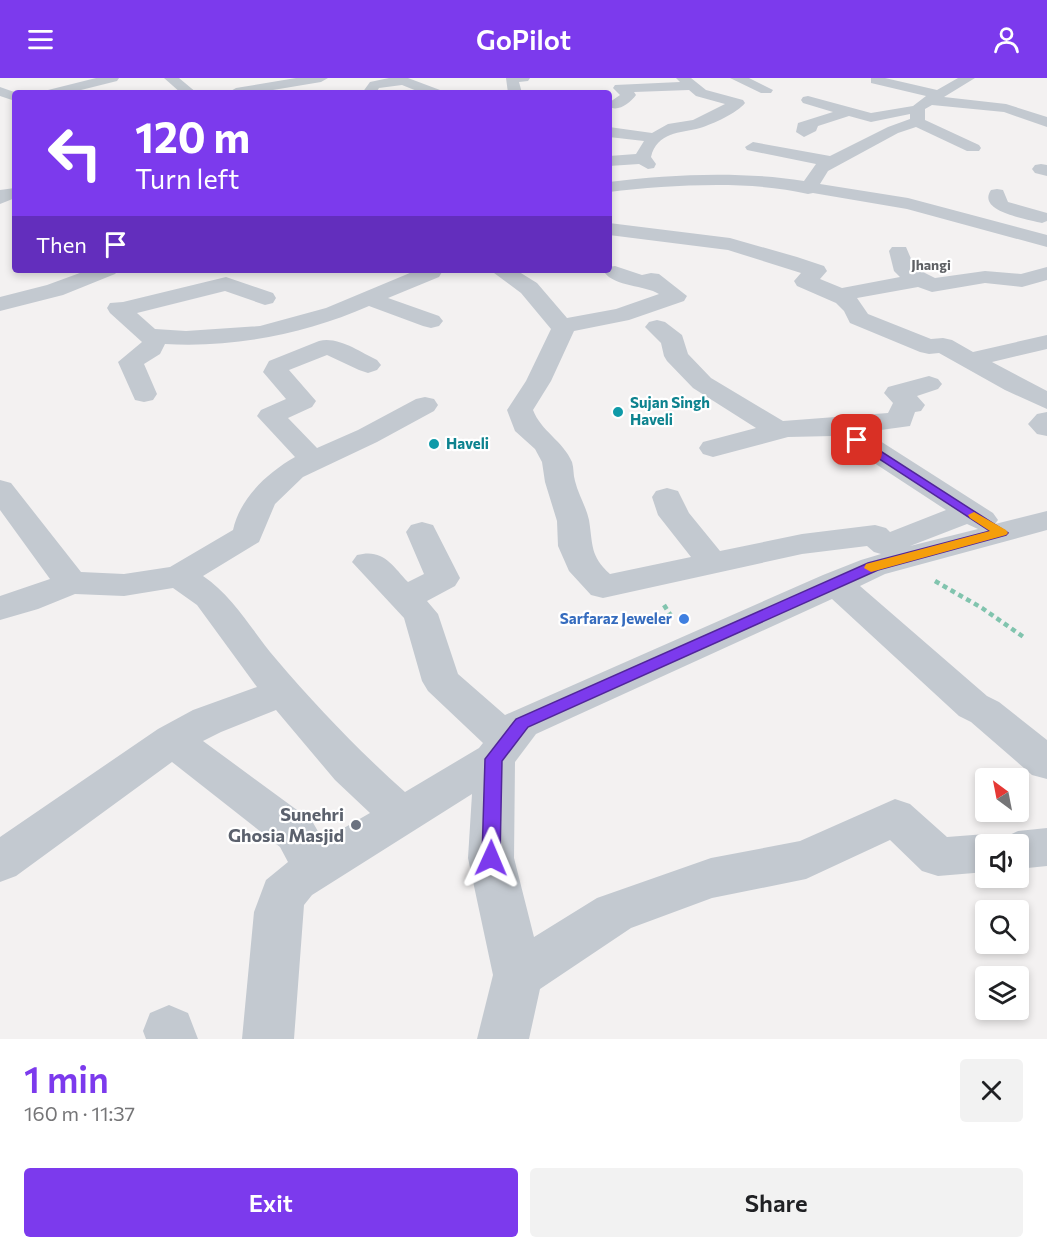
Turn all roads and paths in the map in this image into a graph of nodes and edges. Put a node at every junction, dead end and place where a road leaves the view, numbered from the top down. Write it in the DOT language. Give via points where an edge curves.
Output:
graph roads {
  1 [pos="112,78"];
  2 [pos="171,78"];
  3 [pos="523,78"];
  4 [pos="742,78"];
  5 [pos="968,78"];
  6 [pos="399,80"];
  7 [pos="876,80"];
  8 [pos="97,82"];
  9 [pos="687,82"];
  10 [pos="323,85"];
  11 [pos="65,90"];
  12 [pos="108,90"];
  13 [pos="186,90"];
  14 [pos="249,90"];
  15 [pos="296,90"];
  16 [pos="372,90"];
  17 [pos="427,90"];
  18 [pos="514,90"];
  19 [pos="766,90"];
  20 [pos="1006,92"];
  21 [pos="808,100"];
  22 [pos="884,100"];
  23 [pos="615,105"];
  24 [pos="996,106"];
  25 [pos="923,107"];
  26 [pos="848,112"];
  27 [pos="1047,122"];
  28 [pos="655,130"];
  29 [pos="612,132"];
  30 [pos="804,132"];
  31 [pos="763,134"];
  32 [pos="973,148"];
  33 [pos="612,161"];
  34 [pos="830,163"];
  35 [pos="777,182"];
  36 [pos="612,187"];
  37 [pos="808,189"];
  38 [pos="997,194"];
  39 [pos="1047,218"];
  40 [pos="612,229"];
  41 [pos="1047,241"];
  42 [pos="899,251"];
  43 [pos="958,263"];
  44 [pos="615,272"];
  45 [pos="100,273"];
  46 [pos="429,273"];
  47 [pos="506,273"];
  48 [pos="1047,273"];
  49 [pos="985,278"];
  50 [pos="921,280"];
  51 [pos="838,295"];
  52 [pos="265,298"];
  53 [pos="370,299"];
  54 [pos="0,304"];
  55 [pos="431,321"];
  56 [pos="561,326"];
  57 [pos="657,327"];
  58 [pos="261,333"];
  59 [pos="157,336"];
  60 [pos="1047,342"];
  61 [pos="291,359"];
  62 [pos="970,360"];
  63 [pos="368,365"];
  64 [pos="929,384"];
  65 [pos="144,394"];
  66 [pos="1047,401"];
  67 [pos="425,405"];
  68 [pos="1047,420"];
  69 [pos="839,428"];
  70 [pos="1047,428"];
  71 [pos="779,431"];
  72 [pos="1047,437"];
  73 [pos="1047,444"];
  74 [pos="713,448"];
  75 [pos="313,460"];
  76 [pos="0,489"];
  77 [pos="667,497"];
  78 [pos="969,512"];
  79 [pos="1047,520"];
  80 [pos="422,532"];
  81 [pos="1001,533"];
  82 [pos="907,558"];
  83 [pos="369,562"];
  84 [pos="713,564"];
  85 [pos="178,576"];
  86 [pos="646,578"];
  87 [pos="71,583"];
  88 [pos="835,584"];
  89 [pos="405,598"];
  90 [pos="0,608"];
  91 [pos="1025,638"];
  92 [pos="692,647"];
  93 [pos="282,692"];
  94 [pos="171,740"];
  95 [pos="501,750"];
  96 [pos="1047,763"];
  97 [pos="403,816"];
  98 [pos="1047,847"];
  99 [pos="1029,849"];
  100 [pos="975,854"];
  101 [pos="0,862"];
  102 [pos="316,869"];
  103 [pos="518,975"];
  104 [pos="268,1039"];
  105 [pos="503,1039"];
  1 -- 8 [label="street"];
  2 -- 13 [label="street"];
  3 -- 18 [label="street" via="512,79"];
  4 -- 19 [label="street"];
  5 -- 25 [label="street"];
  6 -- 16 [label="street"];
  6 -- 17 [label="street"];
  7 -- 25 [label="street"];
  8 -- 11 [label="street"];
  8 -- 12 [label="street"];
  9 -- 23 [label="street" via="620,88 629,95"];
  9 -- 28 [label="street" via="701,93 738,103 697,124"];
  10 -- 14 [label="street" via="305,81"];
  10 -- 15 [label="street"];
  20 -- 24 [label="street"];
  21 -- 26 [label="street"];
  22 -- 25 [label="street"];
  24 -- 25 [label="street"];
  24 -- 27 [label="street"];
  25 -- 26 [label="street" via="871,118"];
  25 -- 32 [label="street" via="926,125"];
  25 -- 34 [label="street" via="892,130"];
  26 -- 30 [label="street" via="803,126 811,128"];
  28 -- 29 [label="street"];
  28 -- 33 [label="street" via="645,150 646,162"];
  31 -- 34 [label="street" via="750,138 760,141 753,147"];
  34 -- 35 [label="street" via="813,165"];
  34 -- 37 [label="street" via="821,168"];
  35 -- 36 [label="street" via="659,181"];
  35 -- 37 [label="street"];
  37 -- 41 [label="street" via="908,204"];
  38 -- 39 [label="street" via="1002,206"];
  40 -- 51 [label="street" via="730,244 790,261 822,265 806,281"];
  42 -- 50 [label="street" via="905,271"];
  43 -- 49 [label="street"];
  44 -- 56 [label="street" via="642,282 651,279 676,296 621,315"];
  45 -- 54 [label="street"];
  46 -- 53 [label="street"];
  47 -- 56 [label="street" via="529,288"];
  48 -- 49 [label="street" via="1022,281"];
  49 -- 50 [label="street" via="932,285"];
  50 -- 51 [label="street"];
  51 -- 62 [label="street" via="856,310 858,318 929,347 943,345"];
  52 -- 59 [label="street" via="226,284 119,309 147,336"];
  53 -- 55 [label="street"];
  53 -- 58 [label="street"];
  56 -- 86 [label="street" via="534,392 520,410 525,424 546,444 557,462 573,521 574,546 586,571 603,587"];
  57 -- 71 [label="street" via="673,340 676,356 702,383"];
  58 -- 59 [label="street"];
  58 -- 61 [label="street"];
  59 -- 65 [label="street" via="151,349 130,362"];
  60 -- 62 [label="street"];
  61 -- 63 [label="street" via="328,346"];
  61 -- 75 [label="street" via="278,366 276,372 303,401 271,416"];
  62 -- 66 [label="street"];
  64 -- 69 [label="street" via="897,393 912,405 903,407 900,420"];
  67 -- 75 [label="street"];
  68 -- 70 [label="street" via="1042,424"];
  69 -- 71 [label="street"];
  69 -- 78 [label="street"];
  71 -- 74 [label="street"];
  72 -- 73 [label="street"];
  75 -- 85 [label="street" via="301,465 257,506 249,535"];
  76 -- 87 [label="street"];
  77 -- 84 [label="street" via="674,515"];
  78 -- 81 [label="street"];
  78 -- 84 [label="street" via="885,545 874,535 802,544"];
  79 -- 81 [label="street"];
  80 -- 89 [label="street" via="443,578"];
  81 -- 82 [label="street"];
  82 -- 88 [label="street" via="873,567"];
  82 -- 91 [label="path" via="931,579"];
  83 -- 89 [label="street"];
  84 -- 86 [label="street"];
  85 -- 87 [label="street" via="124,585"];
  85 -- 93 [label="street" via="209,597"];
  86 -- 92 [label="path"];
  87 -- 90 [label="street"];
  88 -- 92 [label="street"];
  88 -- 96 [label="street" via="973,706"];
  89 -- 95 [label="street" via="420,614 441,681"];
  92 -- 95 [label="street" via="522,723"];
  93 -- 94 [label="street" via="207,721"];
  93 -- 97 [label="street" via="350,768"];
  94 -- 101 [label="street"];
  94 -- 102 [label="street" via="296,834"];
  95 -- 97 [label="street"];
  95 -- 103 [label="street" via="491,858"];
  97 -- 102 [label="street"];
  98 -- 99 [label="street"];
  100 -- 103 [label="street" via="939,857 895,817 806,859 711,878 614,913"];
  102 -- 104 [label="street" via="296,881 283,896 278,912"];
  103 -- 105 [label="street"];
}
